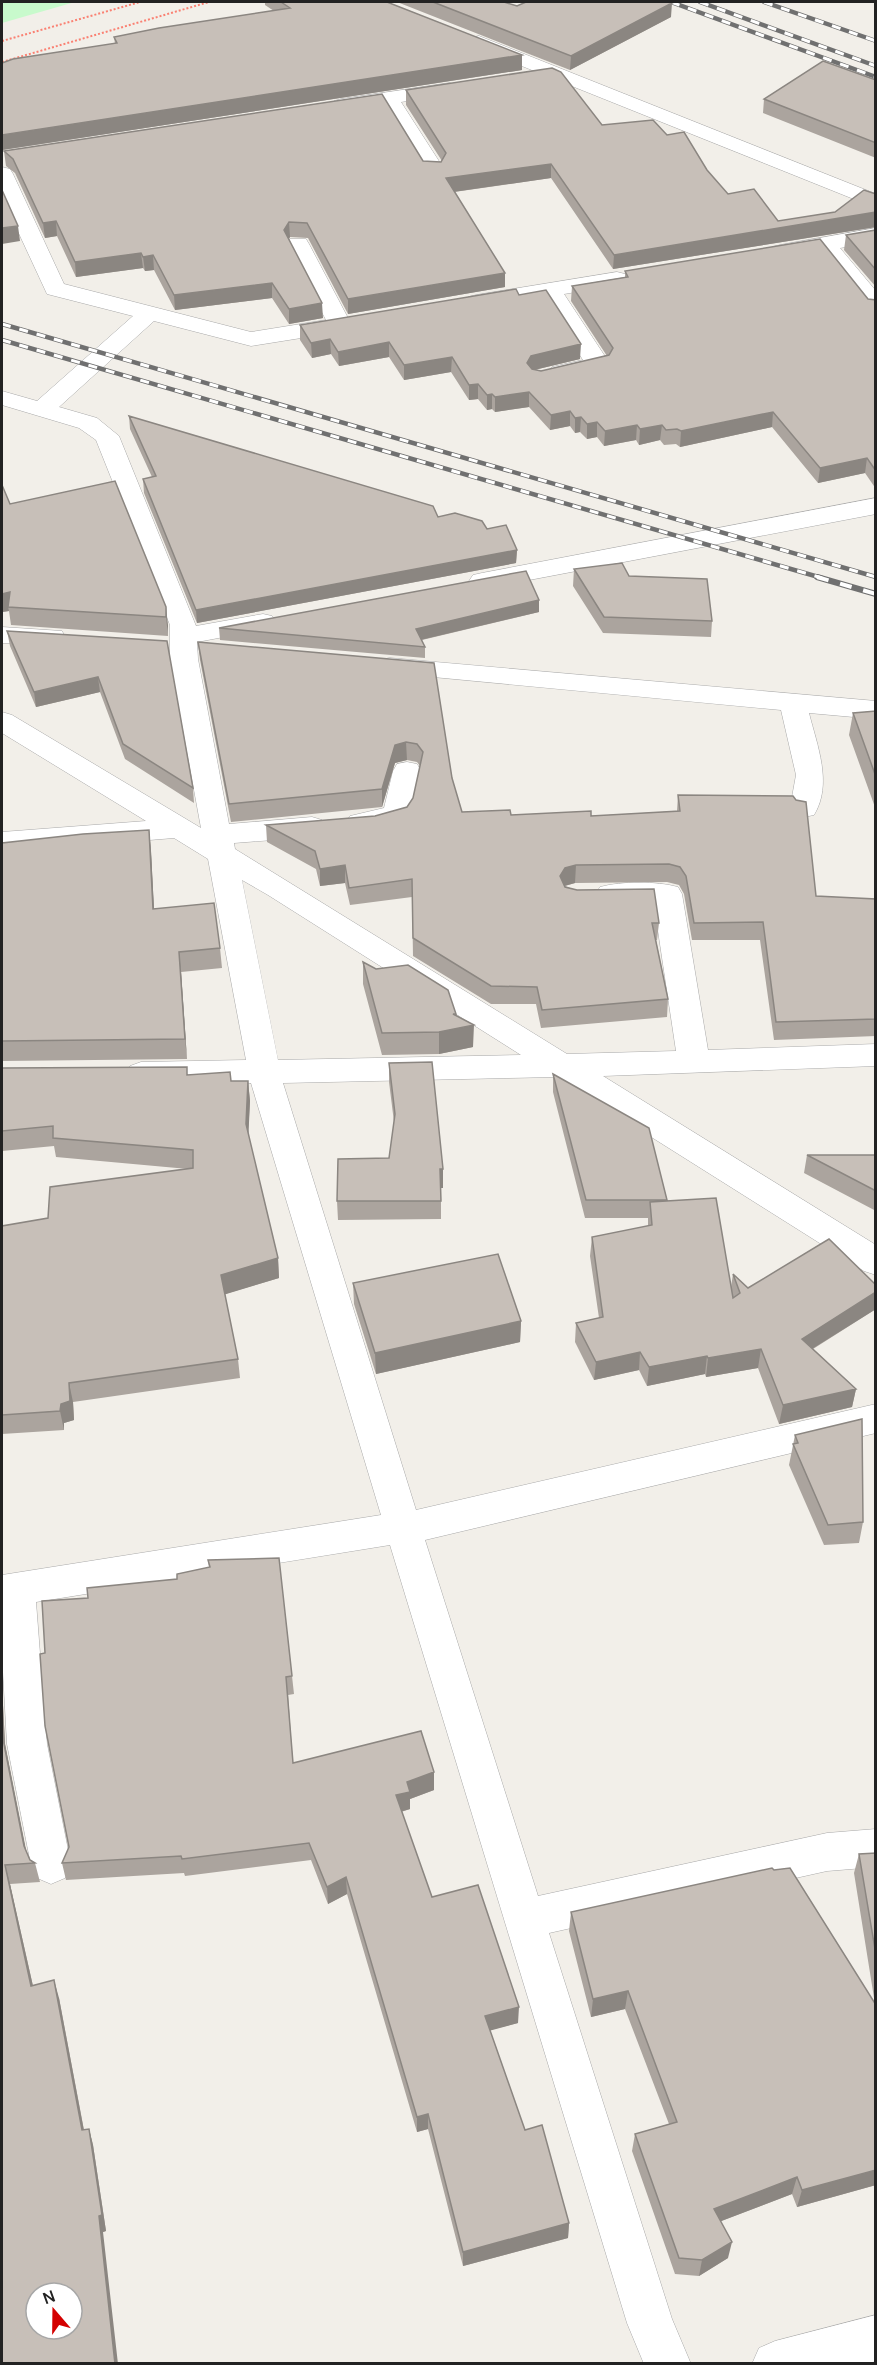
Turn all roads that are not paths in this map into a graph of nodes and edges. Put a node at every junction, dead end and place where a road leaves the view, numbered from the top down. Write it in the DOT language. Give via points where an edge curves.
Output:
graph roads {
  1 [pos="465,36"];
  2 [pos="557,73"];
  3 [pos="512,80"];
  4 [pos="467,86"];
  5 [pos="388,98"];
  6 [pos="318,109"];
  7 [pos="4,162"];
  8 [pos="433,169"];
  9 [pos="876,201"];
  10 [pos="876,235"];
  11 [pos="298,244"];
  12 [pos="825,244"];
  13 [pos="756,256"];
  14 [pos="642,275"];
  15 [pos="550,290"];
  16 [pos="457,305"];
  17 [pos="876,307"];
  18 [pos="150,313"];
  19 [pos="363,321"];
  20 [pos="340,325"];
  21 [pos="540,376"];
  22 [pos="2,398"];
  23 [pos="43,408"];
  24 [pos="876,506"];
  25 [pos="463,584"];
  26 [pos="286,617"];
  27 [pos="2,634"];
  28 [pos="77,639"];
  29 [pos="176,643"];
  30 [pos="237,652"];
  31 [pos="367,664"];
  32 [pos="793,702"];
  33 [pos="876,710"];
  34 [pos="2,721"];
  35 [pos="407,771"];
  36 [pos="804,808"];
  37 [pos="176,828"];
  38 [pos="2,842"];
  39 [pos="221,846"];
  40 [pos="588,895"];
  41 [pos="876,1055"];
  42 [pos="694,1062"];
  43 [pos="561,1065"];
  44 [pos="264,1072"];
  45 [pos="117,1074"];
  46 [pos="876,1262"];
  47 [pos="876,1418"];
  48 [pos="402,1528"];
  49 [pos="9,1589"];
  50 [pos="876,1848"];
  51 [pos="51,1865"];
  52 [pos="524,1919"];
  53 [pos="876,2338"];
  54 [pos="668,2364"];
  55 [pos="775,2364"];
  1 -- 2 [label="street"];
  2 -- 3 [label="street"];
  2 -- 9 [label="street"];
  4 -- 5 [label="street"];
  5 -- 6 [label="street"];
  5 -- 8 [label="street"];
  7 -- 18 [label="street" via="55,289"];
  10 -- 12 [label="street"];
  11 -- 20 [label="street"];
  12 -- 13 [label="street"];
  12 -- 17 [label="street"];
  14 -- 15 [label="street"];
  15 -- 16 [label="street"];
  15 -- 21 [label="street" via="598,364"];
  18 -- 20 [label="street" via="251,339"];
  18 -- 23 [label="street"];
  19 -- 20 [label="street"];
  22 -- 23 [label="street"];
  23 -- 29 [label="street" via="88,423 107,436"];
  24 -- 25 [label="street"];
  26 -- 29 [label="street"];
  27 -- 28 [label="street"];
  29 -- 30 [label="street"];
  29 -- 39 [label="street" via="184,659"];
  31 -- 32 [label="street"];
  32 -- 33 [label="street"];
  32 -- 36 [label="street" via="810,775"];
  34 -- 37 [label="street"];
  35 -- 39 [label="street" via="397,815"];
  37 -- 38 [label="street"];
  37 -- 39 [label="street"];
  39 -- 43 [label="street"];
  39 -- 44 [label="street"];
  40 -- 42 [label="street" via="667,894"];
  41 -- 42 [label="street"];
  42 -- 43 [label="street"];
  43 -- 44 [label="street"];
  43 -- 46 [label="street"];
  44 -- 45 [label="street"];
  44 -- 48 [label="street"];
  47 -- 48 [label="street"];
  48 -- 49 [label="street"];
  48 -- 52 [label="street"];
  49 -- 51 [label="street" via="27,1744"];
  50 -- 52 [label="street" via="827,1852"];
  52 -- 54 [label="street" via="650,2323"];
  53 -- 55 [label="street"];
}
